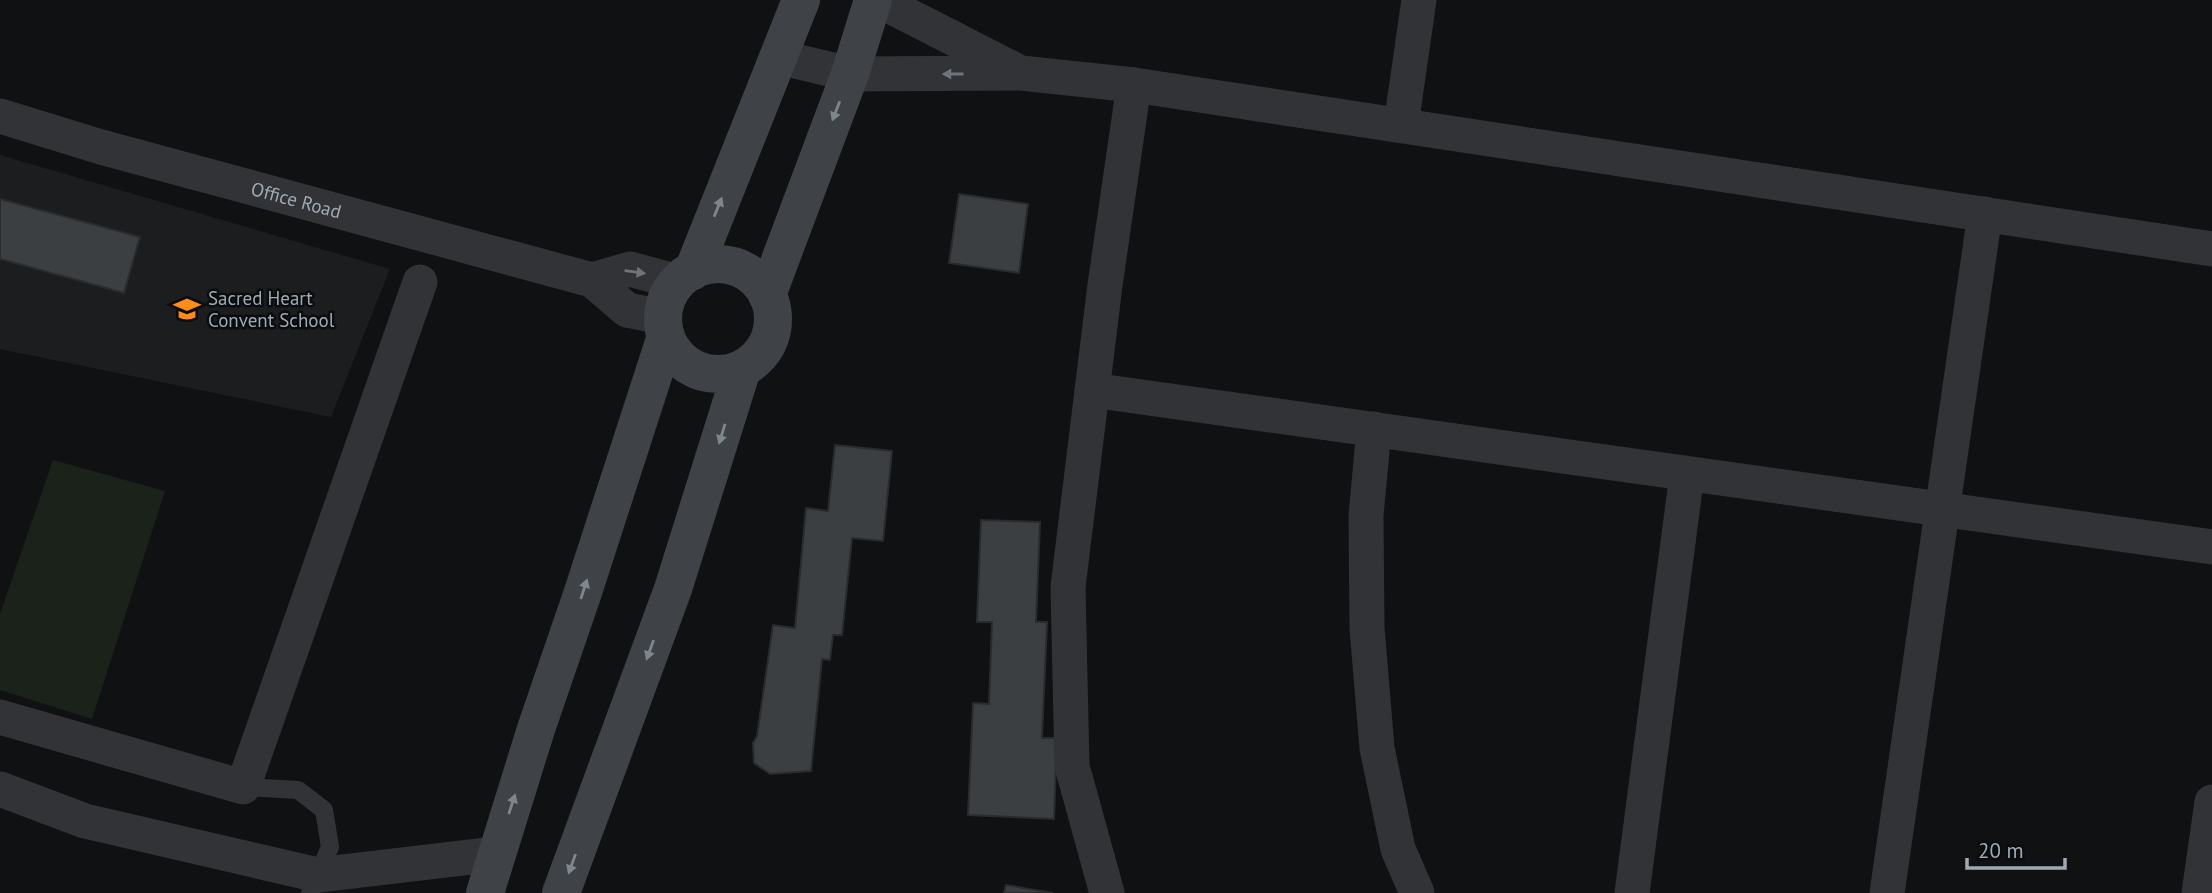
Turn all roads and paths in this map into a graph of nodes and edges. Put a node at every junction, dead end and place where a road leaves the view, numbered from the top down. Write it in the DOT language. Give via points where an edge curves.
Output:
graph roads {
  1 [pos="801,0"];
  2 [pos="873,0"];
  3 [pos="878,0"];
  4 [pos="1419,0"];
  5 [pos="778,57"];
  6 [pos="1021,73"];
  7 [pos="850,74"];
  8 [pos="1134,85"];
  9 [pos="0,116"];
  10 [pos="1401,125"];
  11 [pos="1985,214"];
  12 [pos="2212,249"];
  13 [pos="685,277"];
  14 [pos="593,280"];
  15 [pos="420,282"];
  16 [pos="767,295"];
  17 [pos="665,326"];
  18 [pos="742,369"];
  19 [pos="1092,390"];
  20 [pos="1374,429"];
  21 [pos="1687,474"];
  22 [pos="1942,509"];
  23 [pos="2212,547"];
  24 [pos="0,717"];
  25 [pos="243,786"];
  26 [pos="0,789"];
  27 [pos="2212,802"];
  28 [pos="496,854"];
  29 [pos="314,884"];
  30 [pos="485,893"];
  31 [pos="561,893"];
  32 [pos="1107,893"];
  33 [pos="1417,893"];
  34 [pos="1632,893"];
  35 [pos="1887,893"];
  36 [pos="2199,893"];
  1 -- 5 [label="main road"];
  2 -- 7 [label="main road"];
  3 -- 6 [label="street"];
  4 -- 10 [label="street"];
  5 -- 7 [label="street"];
  13 -- 5 [label="main road, one-way"];
  6 -- 7 [label="street, one-way"];
  6 -- 8 [label="street"];
  7 -- 16 [label="main road, one-way"];
  8 -- 10 [label="street"];
  8 -- 19 [label="street"];
  9 -- 14 [label="street, Office Road"];
  10 -- 11 [label="street"];
  11 -- 12 [label="street"];
  11 -- 22 [label="street"];
  14 -- 13 [label="street, one-way" via="630,269"];
  13 -- 16 [label="main road" via="709,265 726,265 757,280"];
  13 -- 17 [label="main road" via="668,298"];
  14 -- 17 [label="street" via="627,310"];
  15 -- 25 [label="street"];
  16 -- 18 [label="main road" via="773,311 767,345"];
  17 -- 18 [label="main road" via="674,353 688,366 705,373"];
  28 -- 17 [label="main road, one-way"];
  18 -- 31 [label="main road, one-way" via="673,589"];
  19 -- 20 [label="street"];
  19 -- 32 [label="street" via="1068,587 1072,766"];
  20 -- 21 [label="street"];
  20 -- 33 [label="street" via="1366,516 1377,748 1398,849"];
  21 -- 22 [label="street"];
  21 -- 34 [label="street"];
  22 -- 23 [label="street"];
  22 -- 35 [label="street"];
  24 -- 25 [label="street"];
  25 -- 29 [label="lane" via="298,790 324,810 330,847"];
  26 -- 29 [label="street" via="85,821"];
  27 -- 36 [label="street"];
  28 -- 29 [label="street"];
  28 -- 30 [label="main road"];
}
